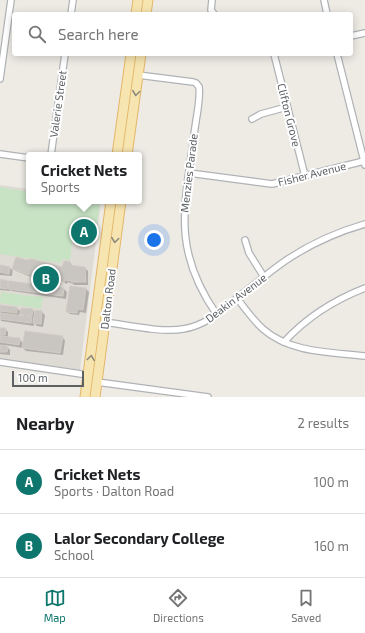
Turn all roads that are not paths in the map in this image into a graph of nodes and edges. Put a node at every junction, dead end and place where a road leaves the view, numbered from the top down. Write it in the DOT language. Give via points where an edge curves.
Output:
graph roads {
  1 [pos="11,0"];
  2 [pos="73,0"];
  3 [pos="138,0"];
  4 [pos="148,0"];
  5 [pos="212,0"];
  6 [pos="324,0"];
  7 [pos="71,12"];
  8 [pos="136,12"];
  9 [pos="146,12"];
  10 [pos="212,12"];
  11 [pos="327,12"];
  12 [pos="365,33"];
  13 [pos="353,36"];
  14 [pos="65,56"];
  15 [pos="131,56"];
  16 [pos="141,56"];
  17 [pos="274,56"];
  18 [pos="337,56"];
  19 [pos="138,75"];
  20 [pos="0,79"];
  21 [pos="287,108"];
  22 [pos="252,119"];
  23 [pos="51,152"];
  24 [pos="118,152"];
  25 [pos="127,152"];
  26 [pos="0,154"];
  27 [pos="26,158"];
  28 [pos="364,163"];
  29 [pos="189,174"];
  30 [pos="305,176"];
  31 [pos="111,204"];
  32 [pos="120,204"];
  33 [pos="365,224"];
  34 [pos="245,240"];
  35 [pos="264,277"];
  36 [pos="365,288"];
  37 [pos="237,298"];
  38 [pos="217,314"];
  39 [pos="100,321"];
  40 [pos="284,342"];
  41 [pos="365,356"];
  42 [pos="0,362"];
  43 [pos="88,375"];
  44 [pos="97,382"];
  45 [pos="160,394"];
  46 [pos="86,397"];
  47 [pos="95,397"];
  48 [pos="208,397"];
  1 -- 20 [label="street"];
  2 -- 7 [label="street"];
  3 -- 8 [label="main road"];
  4 -- 9 [label="main road"];
  5 -- 10 [label="street"];
  6 -- 11 [label="street"];
  12 -- 13 [label="street"];
  14 -- 23 [label="street, Valerie Street"];
  15 -- 24 [label="main road"];
  16 -- 19 [label="main road"];
  17 -- 21 [label="street, Clifton Grove"];
  18 -- 28 [label="street"];
  19 -- 25 [label="main road, one-way"];
  19 -- 29 [label="street, Menzies Parade" via="193,82 199,87"];
  21 -- 22 [label="street" via="261,114"];
  21 -- 30 [label="street, Clifton Grove"];
  26 -- 27 [label="street"];
  28 -- 30 [label="street, Fisher Avenue"];
  29 -- 30 [label="street, Fisher Avenue" via="265,184"];
  29 -- 38 [label="street, Menzies Parade" via="184,214 187,252 202,291"];
  31 -- 39 [label="main road, Dalton Road"];
  32 -- 39 [label="main road, Dalton Road, one-way"];
  33 -- 35 [label="street, Deakin Avenue" via="309,246"];
  34 -- 35 [label="street" via="249,253"];
  35 -- 37 [label="street, Deakin Avenue"];
  36 -- 40 [label="street" via="327,307 302,324"];
  37 -- 38 [label="street, Deakin Avenue"];
  37 -- 40 [label="street" via="262,328"];
  38 -- 39 [label="street, Deakin Avenue" via="202,324 181,330 162,330"];
  43 -- 39 [label="main road, Dalton Road, one-way"];
  39 -- 44 [label="main road, Dalton Road"];
  40 -- 41 [label="street" via="300,347"];
  42 -- 43 [label="street"];
  43 -- 46 [label="main road, Dalton Road"];
  44 -- 45 [label="street"];
  44 -- 47 [label="main road, Dalton Road"];
  45 -- 48 [label="street"];
}
